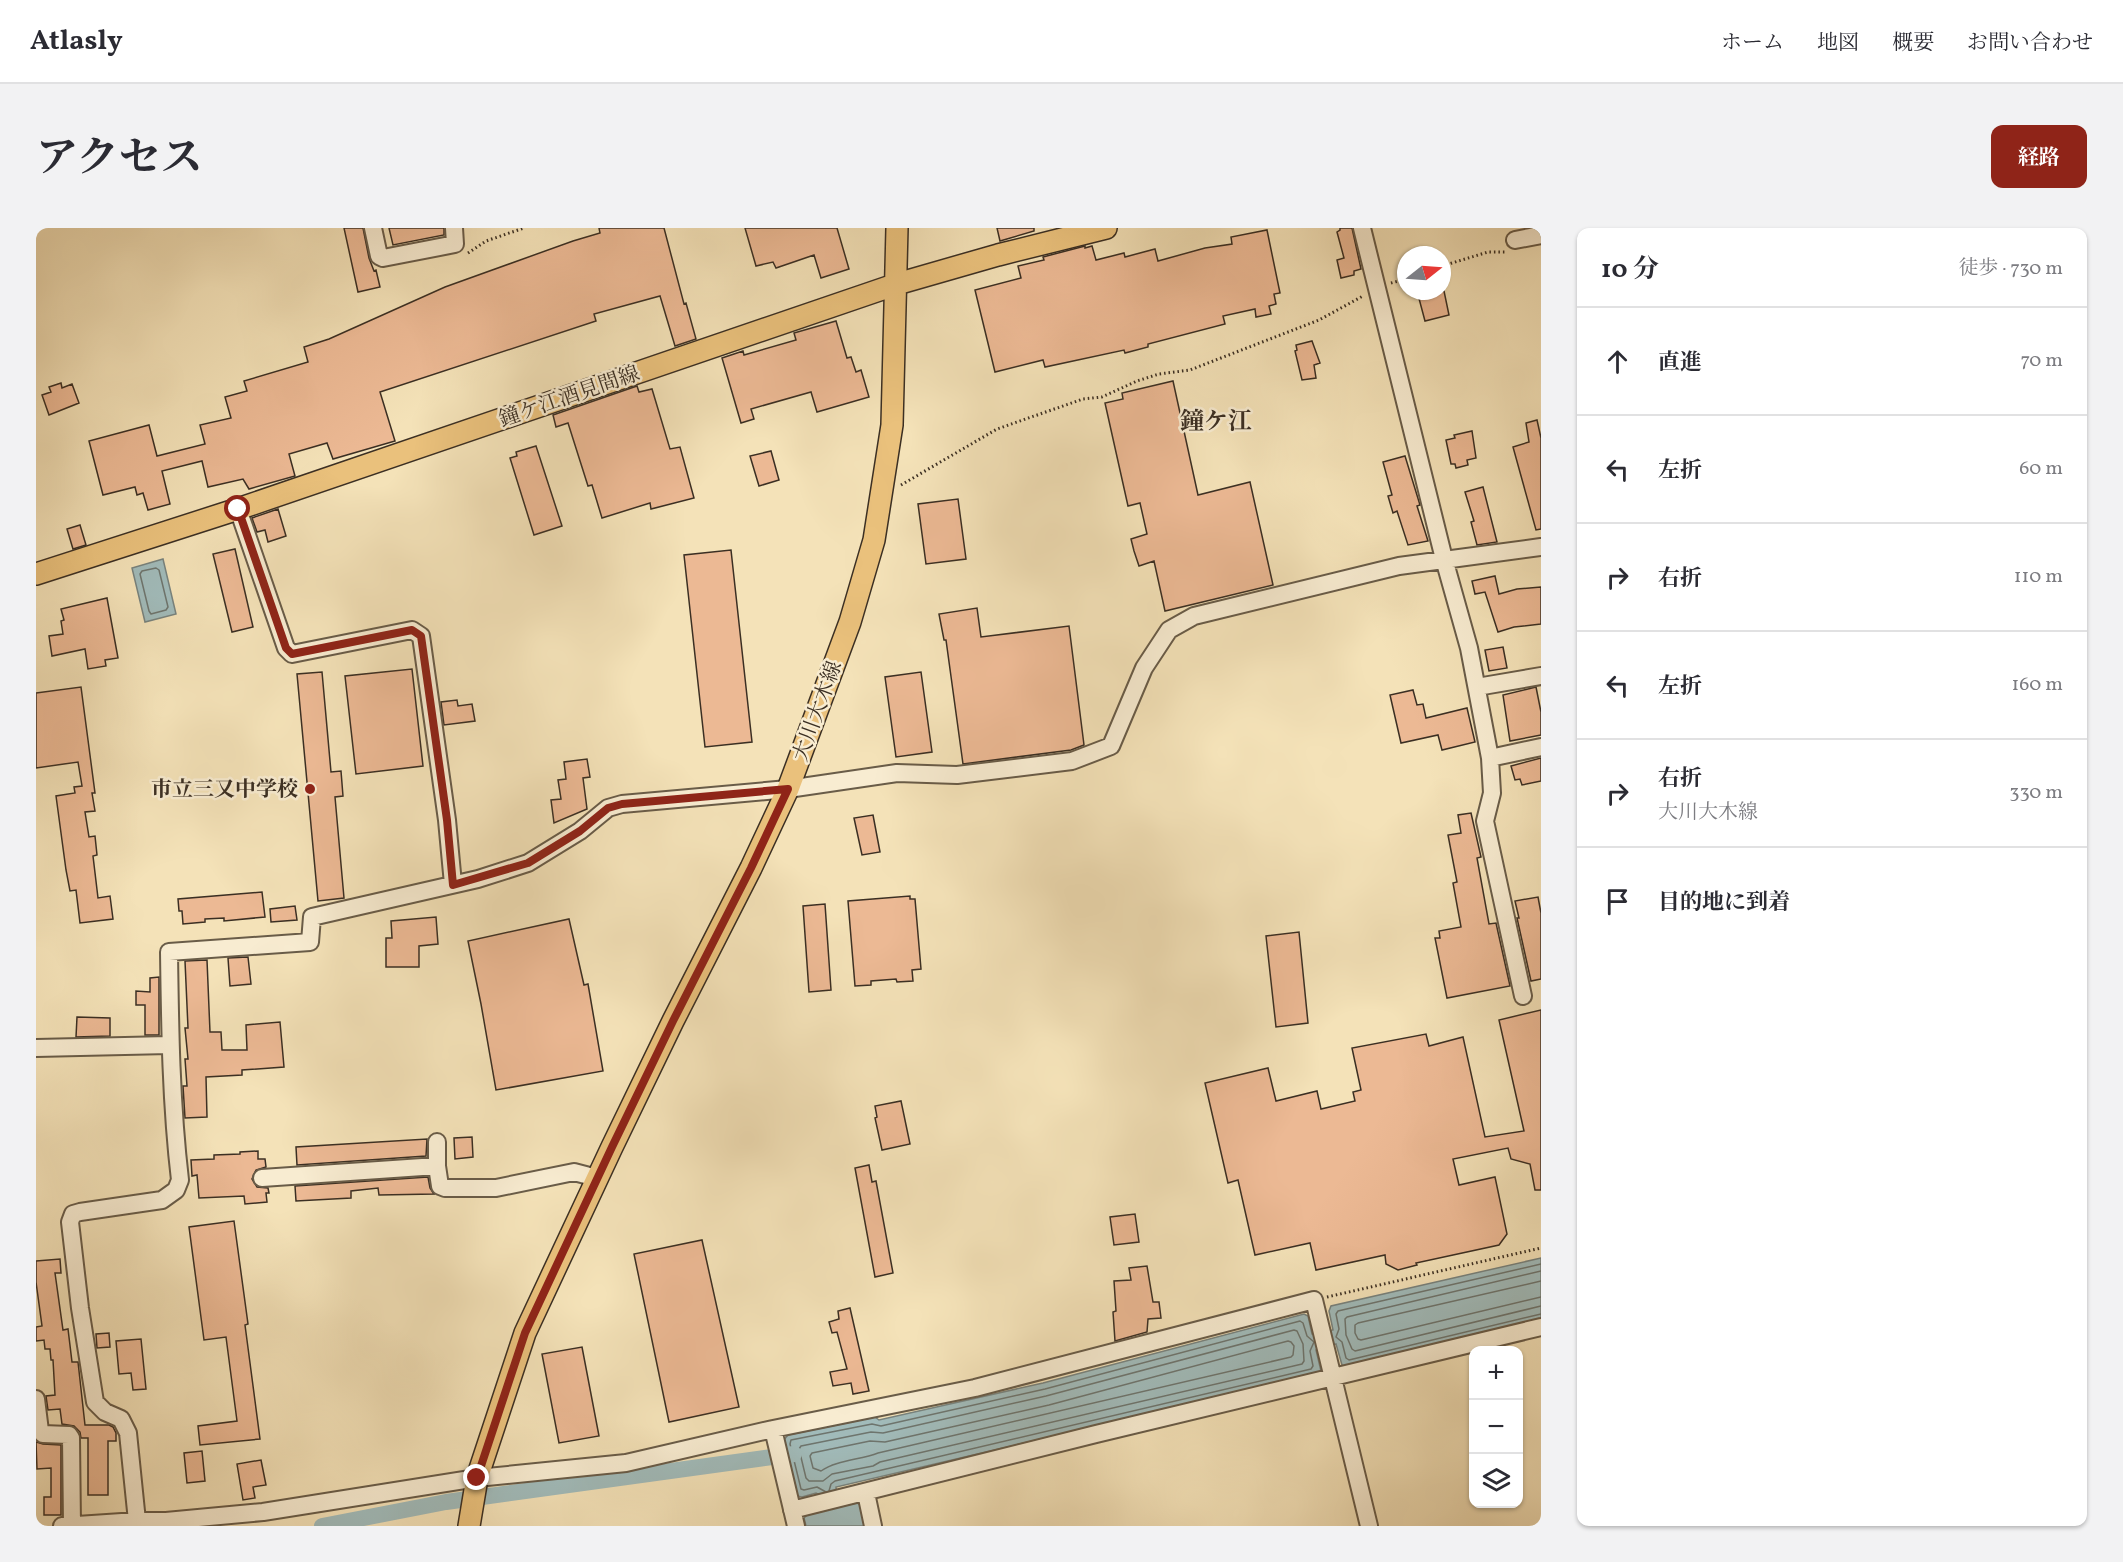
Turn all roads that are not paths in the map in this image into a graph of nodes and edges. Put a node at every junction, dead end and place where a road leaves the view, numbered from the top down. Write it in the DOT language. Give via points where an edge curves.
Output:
graph roads {
  1 [pos="373,228"];
  2 [pos="897,228"];
  3 [pos="1106,228"];
  4 [pos="1362,228"];
  5 [pos="1541,235"];
  6 [pos="454,236"];
  7 [pos="1515,240"];
  8 [pos="897,284"];
  9 [pos="238,509"];
  10 [pos="1541,547"];
  11 [pos="1444,559"];
  12 [pos="36,574"];
  13 [pos="1541,676"];
  14 [pos="1477,687"];
  15 [pos="1541,747"];
  16 [pos="1490,758"];
  17 [pos="788,789"];
  18 [pos="453,885"];
  19 [pos="1523,996"];
  20 [pos="169,1045"];
  21 [pos="36,1048"];
  22 [pos="437,1142"];
  23 [pos="437,1166"];
  24 [pos="262,1178"];
  25 [pos="597,1178"];
  26 [pos="1541,1327"];
  27 [pos="1332,1373"];
  28 [pos="36,1399"];
  29 [pos="773,1434"];
  30 [pos="478,1481"];
  31 [pos="862,1493"];
  32 [pos="796,1515"];
  33 [pos="137,1521"];
  34 [pos="470,1522"];
  35 [pos="166,1523"];
  36 [pos="67,1526"];
  37 [pos="873,1526"];
  38 [pos="1369,1526"];
  1 -- 6 [label="street" via="379,256 383,258"];
  2 -- 8 [label="main road, 大川大木線"];
  3 -- 8 [label="main road, 鐘ケ江酒見間線"];
  4 -- 11 [label="street"];
  5 -- 7 [label="street"];
  8 -- 9 [label="main road, 鐘ケ江酒見間線"];
  8 -- 17 [label="main road, 大川大木線" via="891,425 874,540 850,622"];
  9 -- 12 [label="main road, 鐘ケ江酒見間線"];
  9 -- 18 [label="street" via="286,648 292,654 412,630 421,636"];
  10 -- 11 [label="street"];
  11 -- 14 [label="street"];
  11 -- 17 [label="street" via="1399,566 1194,616 1169,630 1144,668 1111,746 1072,761 957,775 897,774"];
  13 -- 14 [label="street"];
  14 -- 16 [label="street"];
  15 -- 16 [label="street"];
  16 -- 19 [label="street" via="1492,793 1485,821"];
  17 -- 18 [label="street" via="608,808 580,831 528,863"];
  17 -- 25 [label="main road, 大川大木線"];
  18 -- 20 [label="street" via="312,917 310,942 169,952"];
  20 -- 21 [label="street"];
  20 -- 33 [label="street" via="180,1180 176,1190 162,1200 73,1214 70,1222 95,1402 121,1419 128,1433"];
  22 -- 23 [label="street"];
  23 -- 24 [label="street"];
  23 -- 25 [label="street" via="440,1186 445,1188 496,1188 574,1172"];
  25 -- 30 [label="main road, 大川大木線" via="525,1333"];
  26 -- 27 [label="street" via="1365,1371"];
  27 -- 29 [label="street" via="1315,1306"];
  27 -- 31 [label="street"];
  27 -- 38 [label="street"];
  28 -- 36 [label="street" via="40,1431 71,1438"];
  29 -- 30 [label="street" via="626,1463"];
  29 -- 32 [label="street"];
  30 -- 34 [label="main road, 大川大木線"];
  30 -- 35 [label="street"];
  31 -- 32 [label="street"];
  31 -- 37 [label="street"];
  33 -- 35 [label="street"];
  33 -- 36 [label="street"];
}
